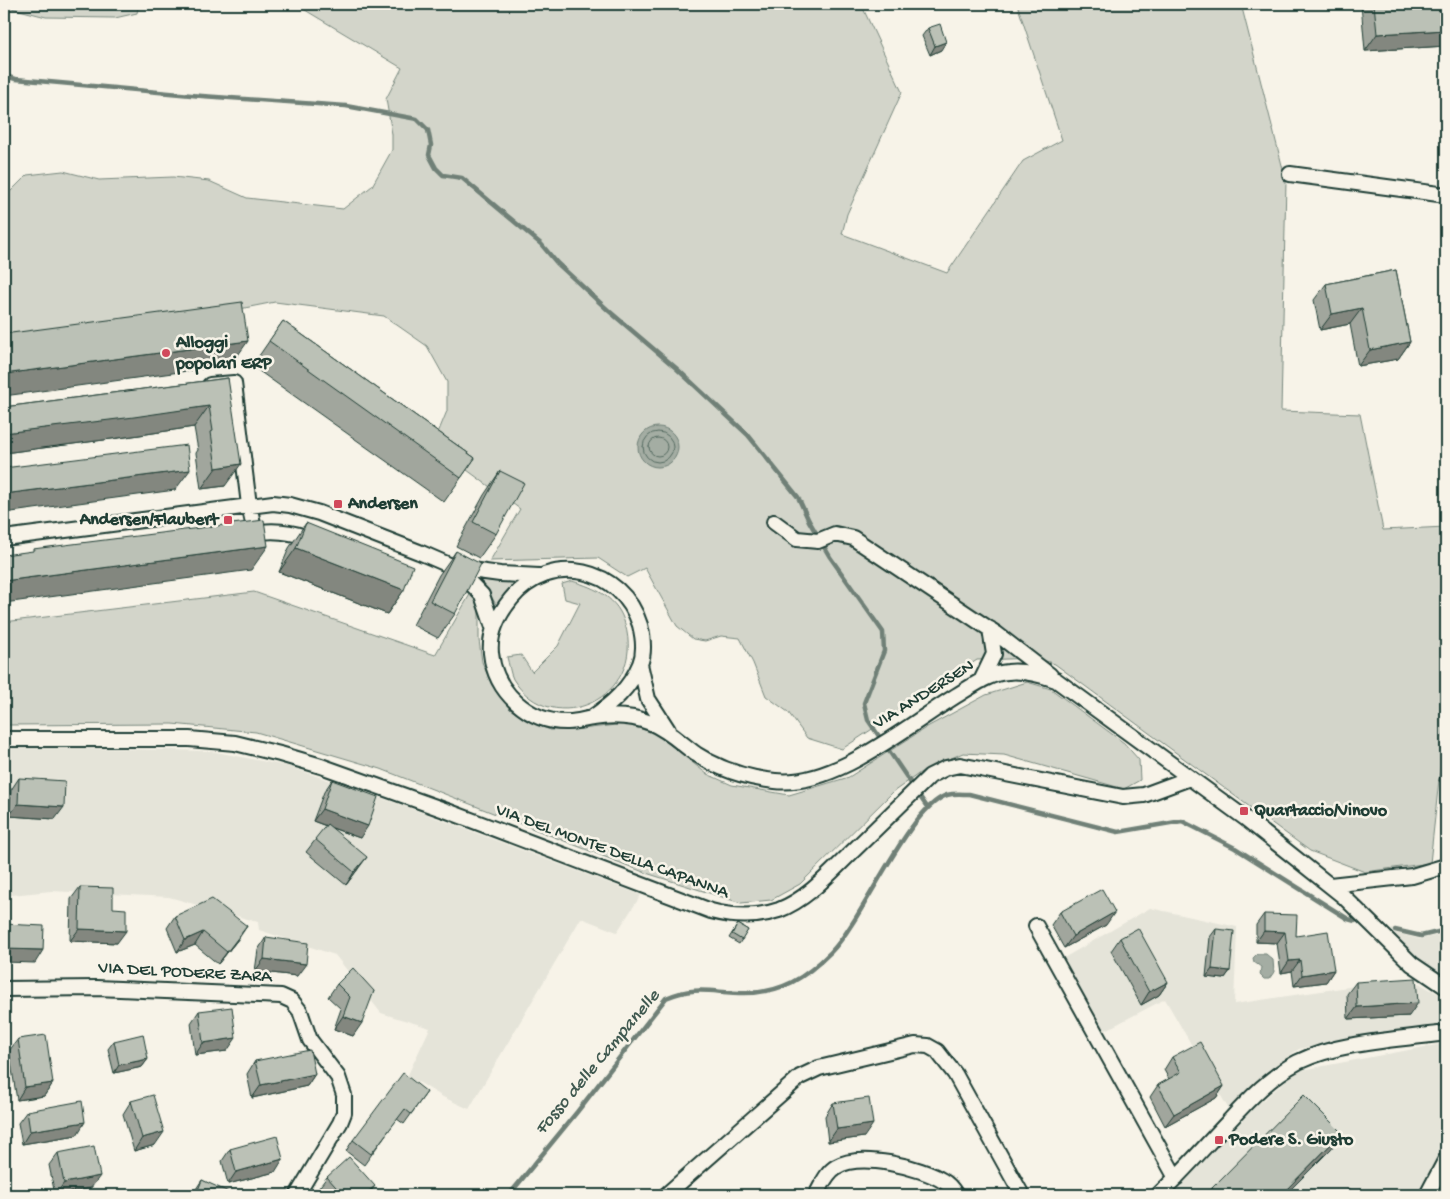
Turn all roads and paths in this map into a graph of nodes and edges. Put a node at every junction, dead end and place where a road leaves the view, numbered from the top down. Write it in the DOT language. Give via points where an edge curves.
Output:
graph roads {
  1 [pos="1290,174"];
  2 [pos="1446,195"];
  3 [pos="198,387"];
  4 [pos="249,505"];
  5 [pos="774,522"];
  6 [pos="255,532"];
  7 [pos="230,536"];
  8 [pos="4,538"];
  9 [pos="329,545"];
  10 [pos="456,568"];
  11 [pos="539,576"];
  12 [pos="493,627"];
  13 [pos="990,629"];
  14 [pos="640,664"];
  15 [pos="1056,680"];
  16 [pos="981,681"];
  17 [pos="591,718"];
  18 [pos="670,733"];
  19 [pos="4,739"];
  20 [pos="1190,778"];
  21 [pos="1446,866"];
  22 [pos="1330,885"];
  23 [pos="1036,926"];
  24 [pos="1446,987"];
  25 [pos="4,988"];
  26 [pos="1446,1033"];
  27 [pos="1446,1159"];
  28 [pos="1176,1178"];
  29 [pos="297,1195"];
  30 [pos="666,1195"];
  31 [pos="816,1195"];
  32 [pos="956,1195"];
  33 [pos="1022,1195"];
  34 [pos="1158,1195"];
  35 [pos="1427,1195"];
  1 -- 2 [label="street"];
  3 -- 4 [label="street" via="234,383"];
  4 -- 6 [label="street"];
  4 -- 8 [label="street, VIA ANDERSEN"];
  4 -- 10 [label="street, VIA ANDERSEN" via="277,503 309,510"];
  5 -- 13 [label="street" via="797,539 822,540 835,534 853,538"];
  6 -- 7 [label="street"];
  6 -- 9 [label="street" via="293,532"];
  10 -- 11 [label="street, VIA ANDERSEN"];
  10 -- 12 [label="street, VIA ANDERSEN" via="482,595"];
  11 -- 12 [label="street, VIA ANDERSEN" via="514,595"];
  11 -- 14 [label="street, VIA ANDERSEN" via="573,570 598,577 613,586 626,598 637,618 643,640"];
  12 -- 17 [label="street, VIA ANDERSEN" via="494,666 504,688 516,703 528,712 552,720 568,722"];
  13 -- 15 [label="street"];
  13 -- 16 [label="street" via="994,654"];
  14 -- 17 [label="street, VIA ANDERSEN" via="616,700"];
  14 -- 18 [label="street, VIA ANDERSEN" via="648,699"];
  15 -- 16 [label="street, VIA ANDERSEN" via="1034,673 1009,671"];
  15 -- 20 [label="street, VIA ANDERSEN"];
  16 -- 18 [label="street, VIA ANDERSEN" via="845,766 801,781 777,782 725,769 696,754"];
  17 -- 18 [label="street, VIA ANDERSEN" via="631,717"];
  19 -- 20 [label="street, VIA DEL MONTE DELLA CAPANNA" via="189,739 235,743 322,766 711,910 739,916 772,912 802,897 938,771 960,765 1123,797 1144,795"];
  20 -- 22 [label="street, VIA ANDERSEN"];
  21 -- 22 [label="street" via="1405,878"];
  22 -- 24 [label="street, VIA ANDERSEN" via="1412,964"];
  23 -- 28 [label="street"];
  25 -- 29 [label="street, VIA DEL PODERE ZARA" via="159,990 281,996 292,1001 300,1011 310,1040 342,1085 344,1105 340,1123"];
  26 -- 28 [label="street" via="1344,1048 1298,1062 1278,1074 1243,1106"];
  27 -- 35 [label="street"];
  28 -- 34 [label="street"];
  30 -- 33 [label="street" via="800,1076 819,1068 915,1045 937,1051 955,1074"];
  31 -- 32 [label="street" via="826,1176 836,1166 873,1161 904,1166 936,1178 945,1182"];
}
